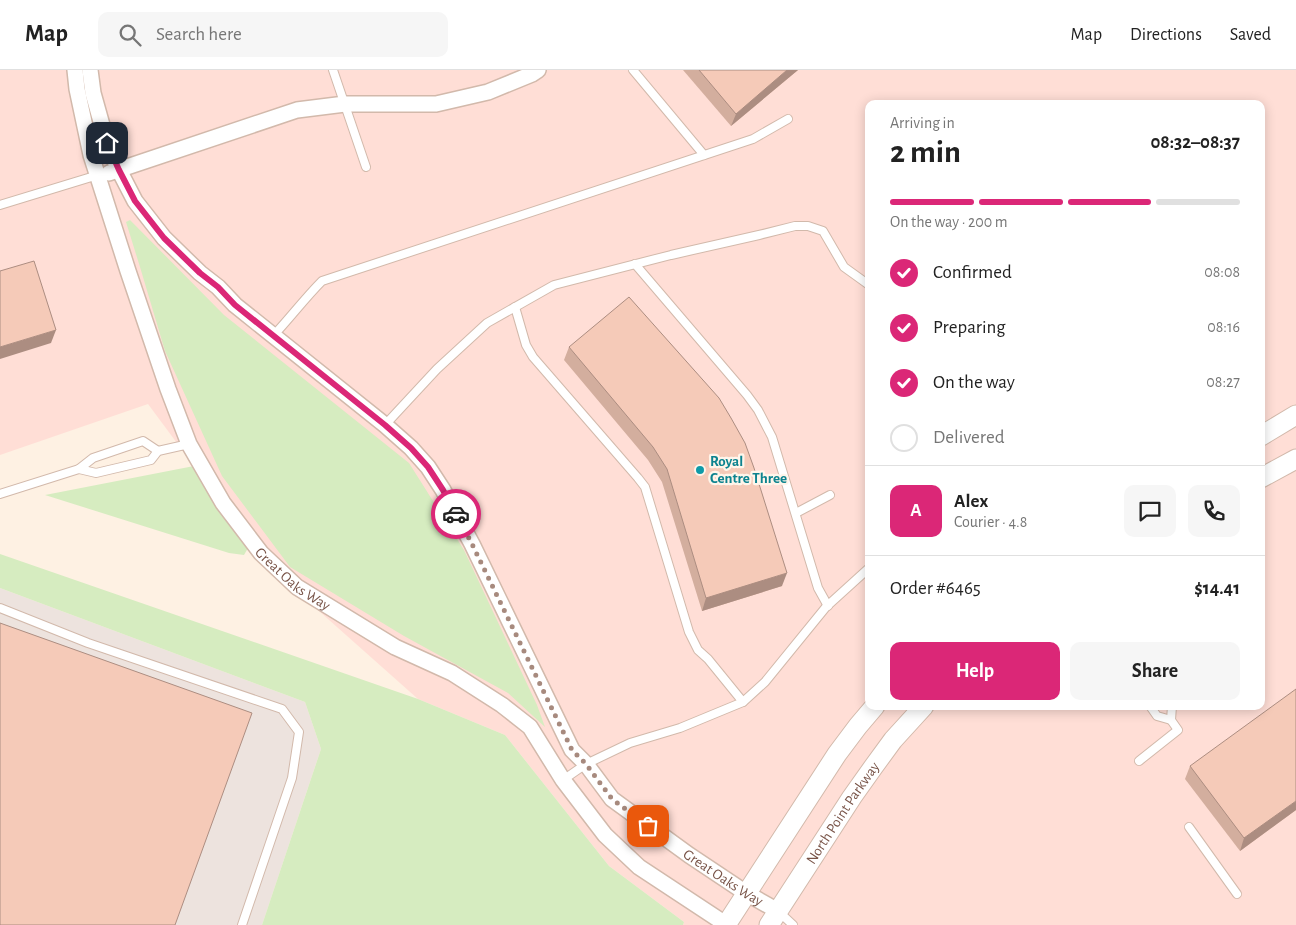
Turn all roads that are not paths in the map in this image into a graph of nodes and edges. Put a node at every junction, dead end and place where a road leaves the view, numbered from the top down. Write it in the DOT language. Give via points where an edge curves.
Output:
graph roads {
  1 [pos="75,70"];
  2 [pos="90,70"];
  3 [pos="333,70"];
  4 [pos="538,70"];
  5 [pos="633,70"];
  6 [pos="344,104"];
  7 [pos="788,119"];
  8 [pos="704,155"];
  9 [pos="366,167"];
  10 [pos="119,170"];
  11 [pos="98,175"];
  12 [pos="0,205"];
  13 [pos="635,264"];
  14 [pos="865,282"];
  15 [pos="515,307"];
  16 [pos="273,336"];
  17 [pos="1296,416"];
  18 [pos="385,425"];
  19 [pos="1265,434"];
  20 [pos="189,444"];
  21 [pos="158,451"];
  22 [pos="1296,458"];
  23 [pos="79,469"];
  24 [pos="1265,476"];
  25 [pos="0,494"];
  26 [pos="830,495"];
  27 [pos="796,513"];
  28 [pos="865,572"];
  29 [pos="828,606"];
  30 [pos="0,608"];
  31 [pos="743,702"];
  32 [pos="872,710"];
  33 [pos="920,710"];
  34 [pos="1153,710"];
  35 [pos="1172,710"];
  36 [pos="1171,720"];
  37 [pos="1139,761"];
  38 [pos="586,764"];
  39 [pos="563,780"];
  40 [pos="1189,827"];
  41 [pos="746,893"];
  42 [pos="1237,894"];
  43 [pos="774,918"];
  44 [pos="242,925"];
  45 [pos="727,925"];
  46 [pos="793,925"];
  1 -- 11 [label="street, Great Oaks Way"];
  2 -- 10 [label="street, Great Oaks Way" via="107,143"];
  3 -- 6 [label="lane"];
  4 -- 6 [label="street" via="488,92 436,104"];
  5 -- 8 [label="lane"];
  6 -- 9 [label="lane"];
  6 -- 10 [label="street" via="297,110"];
  7 -- 8 [label="lane" via="753,139"];
  8 -- 16 [label="lane" via="322,280"];
  10 -- 11 [label="street"];
  10 -- 16 [label="street, Great Oaks Way" via="135,201 164,238"];
  11 -- 12 [label="lane"];
  11 -- 20 [label="street, Great Oaks Way" via="146,327"];
  13 -- 14 [label="lane" via="795,226 808,226 823,232 844,267"];
  13 -- 15 [label="lane" via="554,285"];
  13 -- 27 [label="lane" via="758,410 772,437"];
  15 -- 18 [label="lane" via="487,324 437,369"];
  15 -- 31 [label="lane" via="526,345 533,357 645,487 689,632 698,650"];
  16 -- 18 [label="street, Great Oaks Way"];
  17 -- 19 [label="street"];
  18 -- 38 [label="street, Great Oaks Way" via="428,467 443,490 572,750"];
  20 -- 21 [label="lane"];
  20 -- 39 [label="street, Great Oaks Way" via="228,510 261,553 297,587 396,647 452,673 502,705 530,727"];
  21 -- 23 [label="lane" via="151,460 96,473"];
  21 -- 23 [label="lane" via="142,441 92,458"];
  22 -- 24 [label="street"];
  23 -- 25 [label="lane"];
  26 -- 27 [label="lane"];
  27 -- 29 [label="lane" via="818,588"];
  28 -- 29 [label="lane"];
  29 -- 31 [label="lane" via="765,682"];
  30 -- 44 [label="lane" via="88,643 282,709 299,732 292,778"];
  31 -- 38 [label="lane" via="680,728 630,743"];
  32 -- 41 [label="street" via="837,754"];
  33 -- 43 [label="street, North Point Parkway" via="893,740 852,797"];
  34 -- 36 [label="lane" via="1157,716"];
  35 -- 36 [label="lane"];
  36 -- 37 [label="lane" via="1178,730"];
  38 -- 39 [label="lane"];
  38 -- 41 [label="street, Great Oaks Way" via="612,799"];
  39 -- 45 [label="street, Great Oaks Way" via="605,834 639,867"];
  40 -- 42 [label="lane"];
  41 -- 43 [label="street, Great Oaks Way"];
  41 -- 45 [label="street"];
  43 -- 46 [label="lane"];
}
